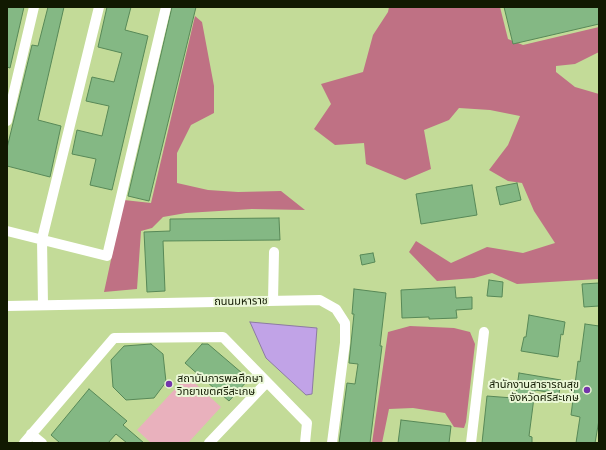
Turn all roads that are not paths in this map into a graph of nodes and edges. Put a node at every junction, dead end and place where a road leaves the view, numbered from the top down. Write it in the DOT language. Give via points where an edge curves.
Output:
graph roads {
  1 [pos="34,7"];
  2 [pos="99,7"];
  3 [pos="166,7"];
  4 [pos="7,122"];
  5 [pos="7,231"];
  6 [pos="42,239"];
  7 [pos="274,252"];
  8 [pos="273,301"];
  9 [pos="43,305"];
  10 [pos="7,306"];
  11 [pos="484,332"];
  12 [pos="267,382"];
  13 [pos="31,434"];
  14 [pos="24,443"];
  15 [pos="42,443"];
  16 [pos="209,443"];
  17 [pos="305,443"];
  18 [pos="332,443"];
  19 [pos="470,443"];
  1 -- 4 [label="street"];
  2 -- 6 [label="street"];
  3 -- 6 [label="street" via="107,256"];
  5 -- 6 [label="street"];
  6 -- 9 [label="street"];
  7 -- 8 [label="street"];
  8 -- 9 [label="street, ถนนมหาราช"];
  8 -- 18 [label="street, ถนนมหาราช" via="320,300 336,309 345,324 345,343"];
  9 -- 10 [label="street, ถนนมหาราช"];
  11 -- 19 [label="street"];
  12 -- 13 [label="street" via="223,337 114,338"];
  12 -- 16 [label="street"];
  12 -- 17 [label="street" via="306,423"];
  13 -- 14 [label="street"];
  13 -- 15 [label="street"];
}
